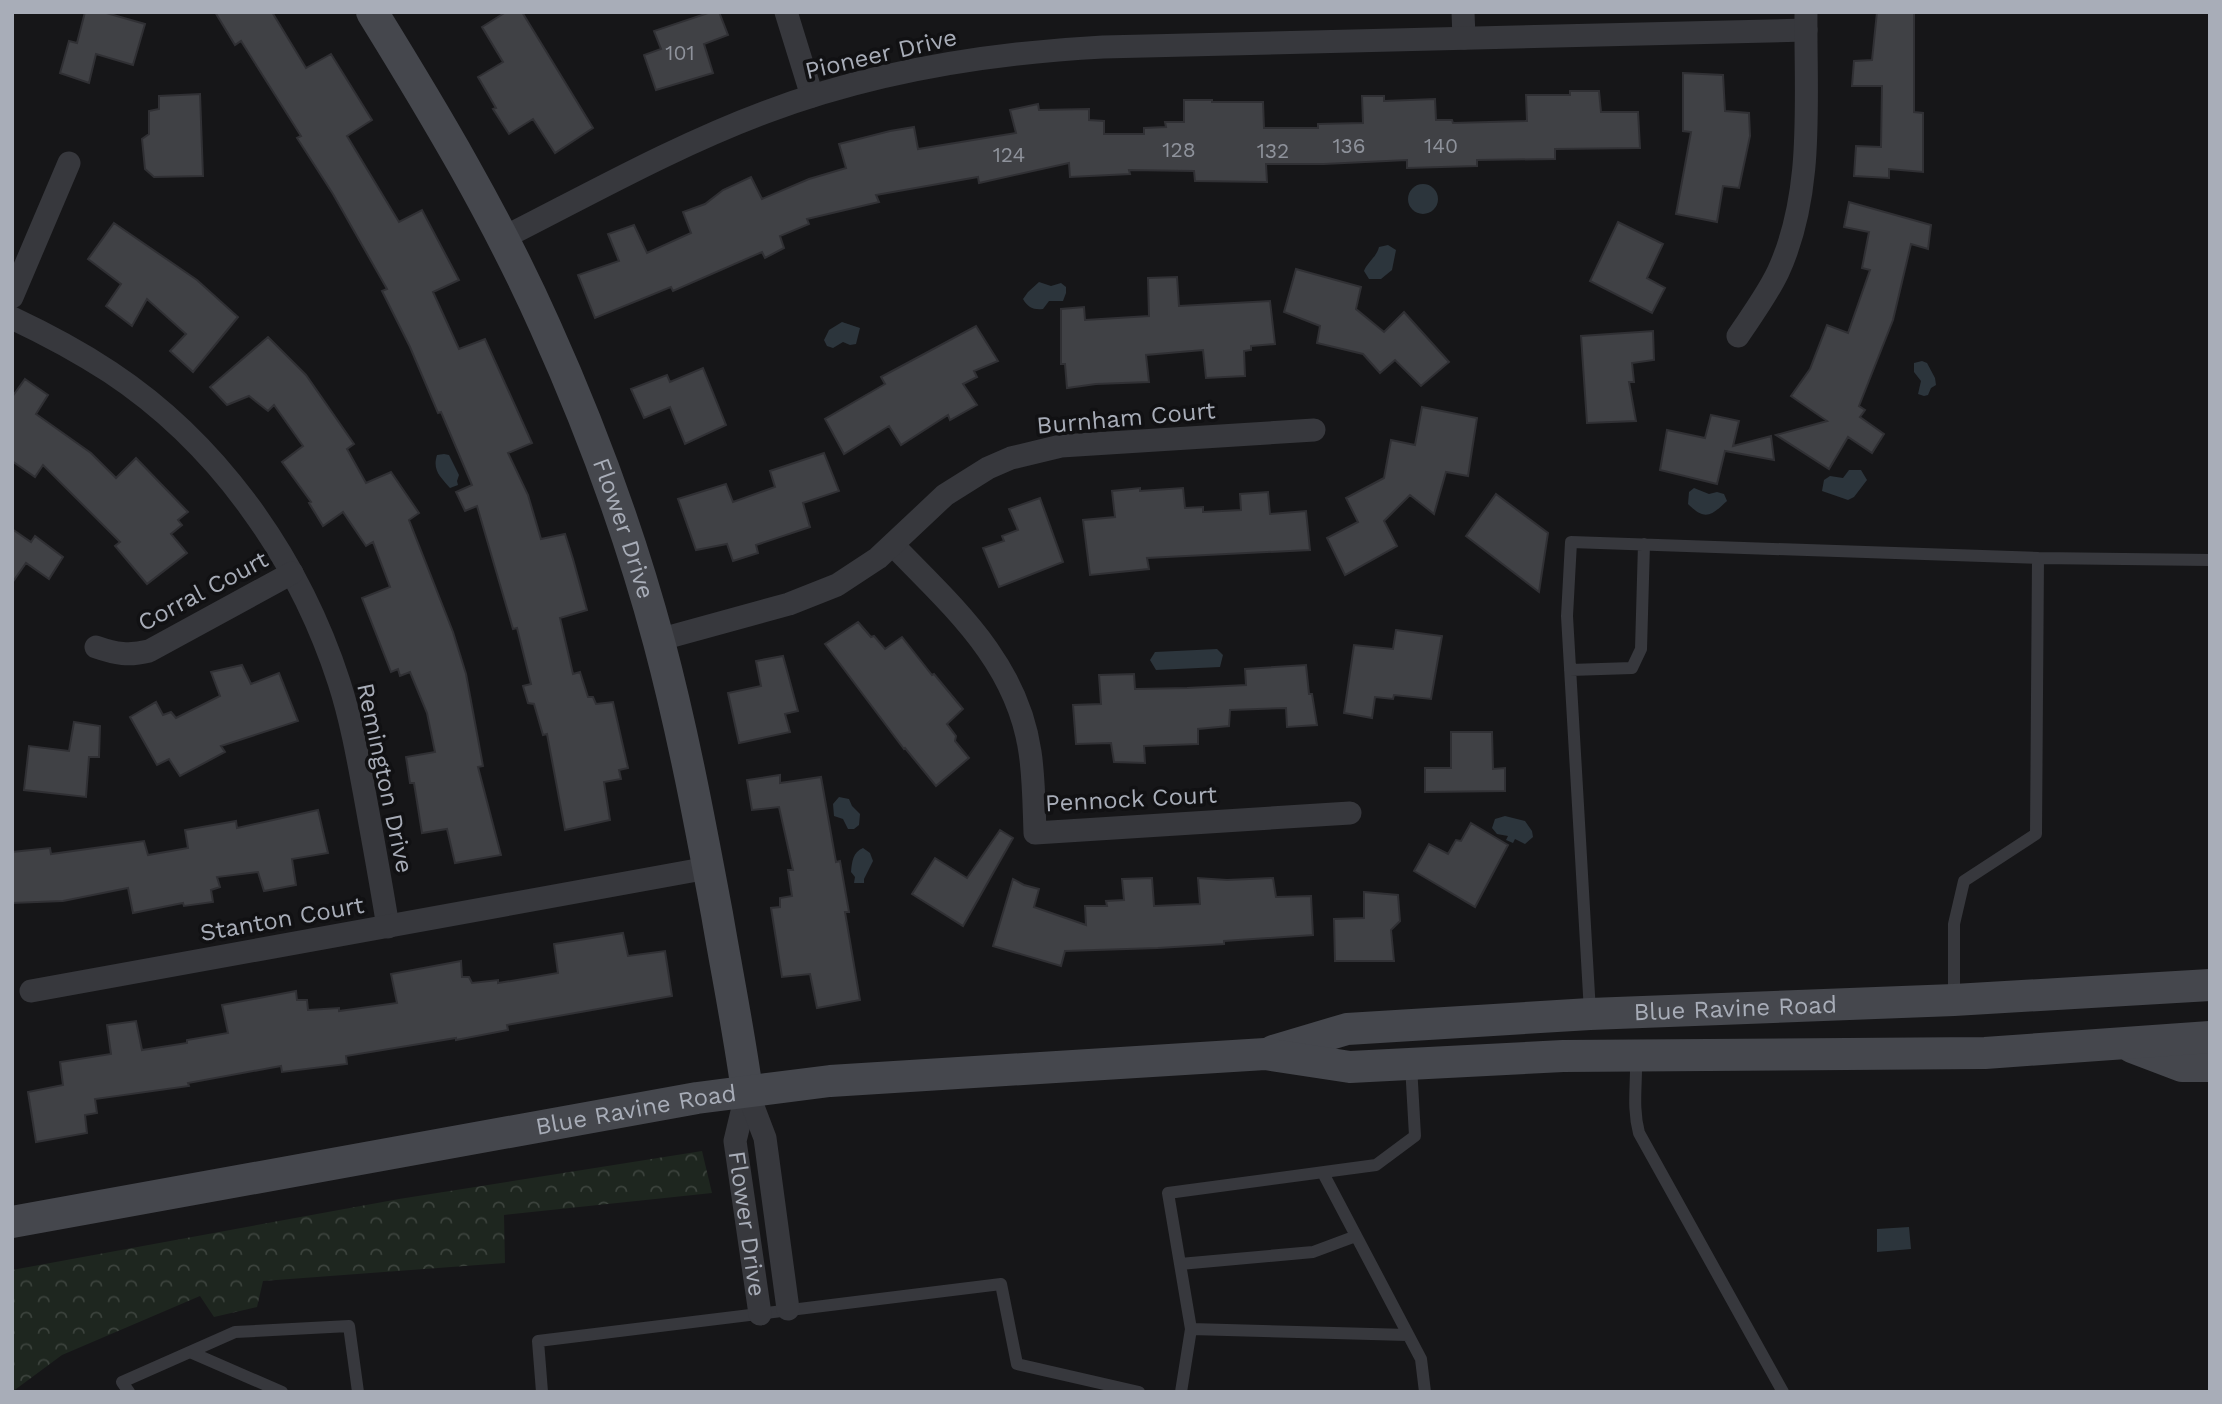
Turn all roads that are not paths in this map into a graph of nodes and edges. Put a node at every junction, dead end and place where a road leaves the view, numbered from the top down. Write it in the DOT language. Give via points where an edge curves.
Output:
graph roads {
  1 [pos="372,12"];
  2 [pos="786,12"];
  3 [pos="1463,12"];
  4 [pos="1806,21"];
  5 [pos="1464,38"];
  6 [pos="812,96"];
  7 [pos="69,163"];
  8 [pos="503,237"];
  9 [pos="12,298"];
  10 [pos="12,318"];
  11 [pos="1738,336"];
  12 [pos="1314,430"];
  13 [pos="1644,544"];
  14 [pos="893,545"];
  15 [pos="2038,558"];
  16 [pos="2210,560"];
  17 [pos="292,573"];
  18 [pos="659,640"];
  19 [pos="96,647"];
  20 [pos="1570,670"];
  21 [pos="1350,813"];
  22 [pos="708,868"];
  23 [pos="388,927"];
  24 [pos="2210,985"];
  25 [pos="30,991"];
  26 [pos="1954,1000"];
  27 [pos="1590,1014"];
  28 [pos="2210,1037"];
  29 [pos="2124,1045"];
  30 [pos="1265,1054"];
  31 [pos="1636,1056"];
  32 [pos="1411,1065"];
  33 [pos="2210,1066"];
  34 [pos="747,1091"];
  35 [pos="1322,1173"];
  36 [pos="12,1222"];
  37 [pos="1356,1236"];
  38 [pos="1180,1264"];
  39 [pos="788,1309"];
  40 [pos="760,1314"];
  41 [pos="1191,1329"];
  42 [pos="1408,1335"];
  43 [pos="190,1352"];
  44 [pos="129,1392"];
  45 [pos="282,1392"];
  46 [pos="358,1392"];
  47 [pos="542,1392"];
  48 [pos="1139,1392"];
  49 [pos="1181,1392"];
  50 [pos="1425,1392"];
  51 [pos="1783,1392"];
  1 -- 8 [label="main road, Flower Drive"];
  2 -- 6 [label="street"];
  3 -- 5 [label="street"];
  4 -- 5 [label="street, Pioneer Drive"];
  4 -- 11 [label="street" via="1804,170 1798,213 1777,273"];
  5 -- 6 [label="street, Pioneer Drive" via="1049,50 958,61"];
  6 -- 8 [label="street, Pioneer Drive" via="682,147"];
  7 -- 9 [label="street"];
  8 -- 18 [label="main road, Flower Drive" via="589,429"];
  10 -- 17 [label="street, Remington Drive" via="112,373 160,411 245,501"];
  12 -- 14 [label="street, Burnham Court" via="1036,451 966,480"];
  13 -- 15 [label="lane"];
  13 -- 20 [label="lane" via="1641,649 1632,668"];
  13 -- 20 [label="lane" via="1572,542 1567,616"];
  14 -- 18 [label="street, Burnham Court" via="859,572 814,596"];
  14 -- 21 [label="street, Pennock Court" via="966,621 1008,680 1030,753 1035,832"];
  15 -- 16 [label="lane"];
  15 -- 26 [label="lane" via="2036,834 1964,881 1955,924"];
  17 -- 19 [label="street, Corral Court" via="149,651 117,655"];
  17 -- 23 [label="street, Remington Drive" via="340,683"];
  18 -- 22 [label="main road, Flower Drive"];
  20 -- 27 [label="lane"];
  22 -- 23 [label="street, Stanton Court"];
  22 -- 34 [label="main road, Flower Drive"];
  23 -- 25 [label="street, Stanton Court"];
  24 -- 26 [label="main road, Blue Ravine Road"];
  26 -- 27 [label="main road, Blue Ravine Road"];
  27 -- 30 [label="main road, Blue Ravine Road" via="1347,1029"];
  28 -- 29 [label="main road, Blue Ravine Road"];
  29 -- 31 [label="main road, Blue Ravine Road" via="1985,1053"];
  29 -- 33 [label="main road" via="2182,1066"];
  30 -- 32 [label="main road, Blue Ravine Road" via="1350,1067"];
  30 -- 34 [label="main road, Blue Ravine Road" via="857,1079"];
  31 -- 32 [label="main road, Blue Ravine Road"];
  31 -- 51 [label="lane" via="1633,1111 1639,1133"];
  32 -- 35 [label="lane" via="1415,1136 1376,1165"];
  34 -- 36 [label="main road, Blue Ravine Road"];
  34 -- 39 [label="street, Flower Drive" via="765,1138"];
  34 -- 40 [label="street, Flower Drive" via="735,1141"];
  35 -- 37 [label="lane"];
  35 -- 38 [label="lane" via="1168,1193"];
  37 -- 38 [label="lane" via="1312,1252"];
  37 -- 42 [label="lane"];
  38 -- 41 [label="lane"];
  39 -- 40 [label="lane"];
  39 -- 48 [label="lane" via="1001,1284 1017,1364"];
  40 -- 47 [label="lane" via="538,1341"];
  41 -- 42 [label="lane"];
  41 -- 49 [label="lane"];
  42 -- 50 [label="lane" via="1421,1359"];
  43 -- 44 [label="lane" via="122,1382"];
  43 -- 45 [label="lane"];
  43 -- 46 [label="lane" via="235,1332 349,1326"];
}
